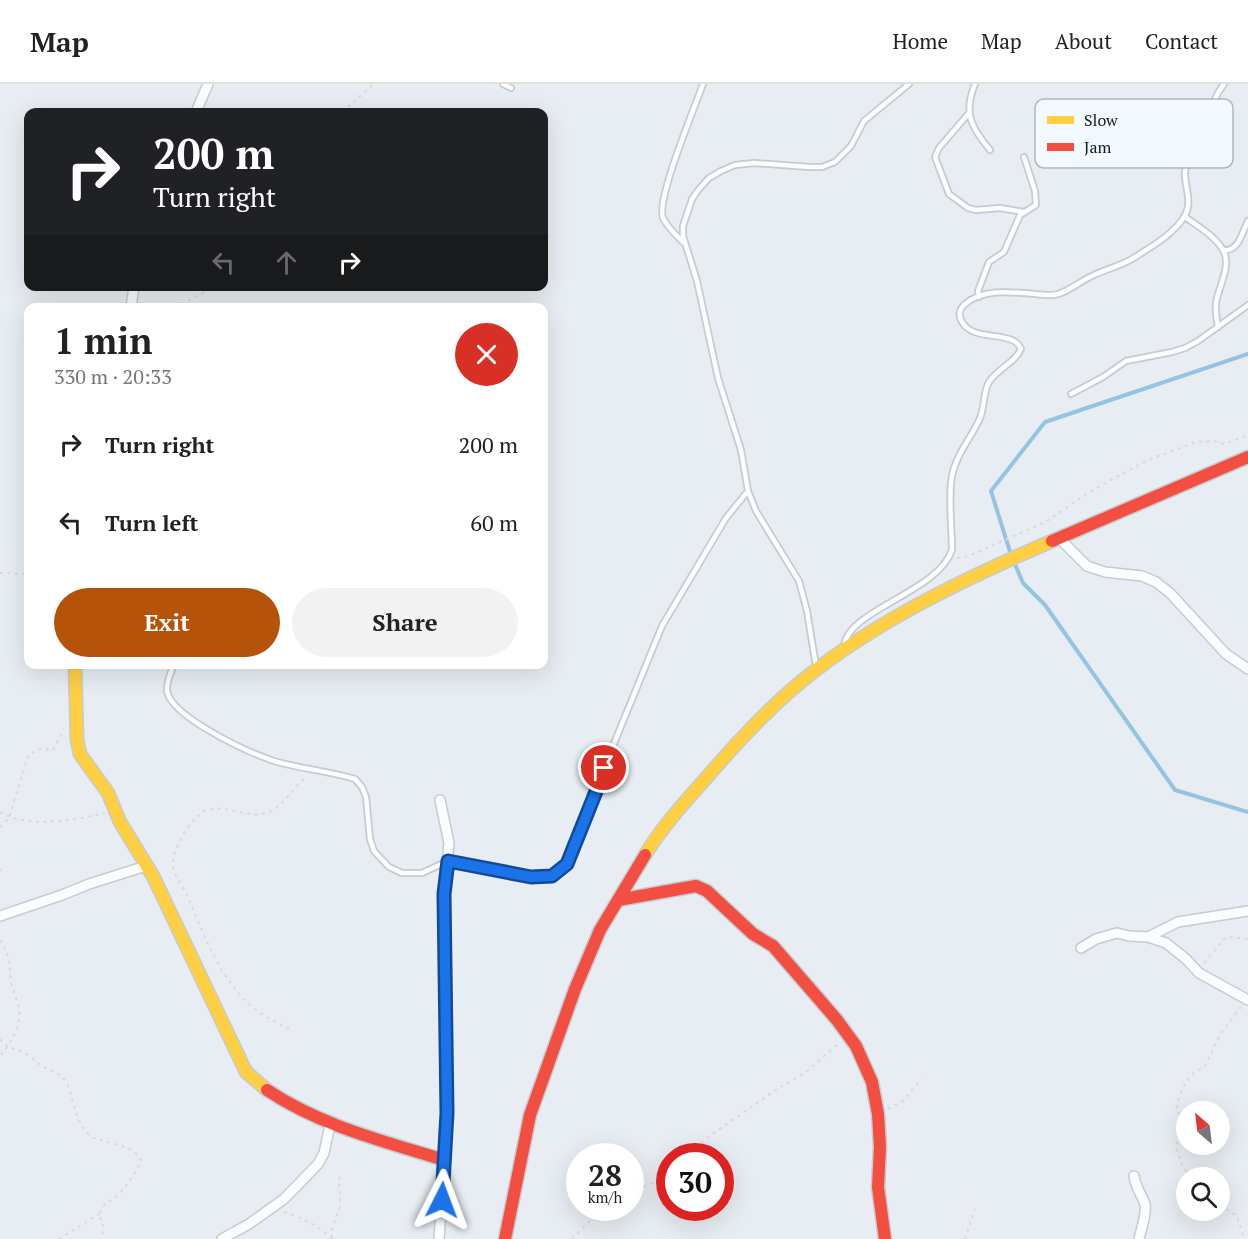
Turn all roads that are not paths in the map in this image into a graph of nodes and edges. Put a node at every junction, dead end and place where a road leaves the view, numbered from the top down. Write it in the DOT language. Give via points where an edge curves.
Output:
graph roads {
  1 [pos="208,84"];
  2 [pos="503,84"];
  3 [pos="703,84"];
  4 [pos="909,84"];
  5 [pos="975,84"];
  6 [pos="1224,84"];
  7 [pos="511,88"];
  8 [pos="1215,99"];
  9 [pos="198,108"];
  10 [pos="969,113"];
  11 [pos="990,150"];
  12 [pos="1024,157"];
  13 [pos="1186,168"];
  14 [pos="1024,212"];
  15 [pos="1184,216"];
  16 [pos="1248,221"];
  17 [pos="685,245"];
  18 [pos="1223,250"];
  19 [pos="979,297"];
  20 [pos="1248,305"];
  21 [pos="1218,327"];
  22 [pos="1071,394"];
  23 [pos="1248,457"];
  24 [pos="748,491"];
  25 [pos="1059,538"];
  26 [pos="843,650"];
  27 [pos="75,669"];
  28 [pos="172,669"];
  29 [pos="817,669"];
  30 [pos="1248,669"];
  31 [pos="440,800"];
  32 [pos="448,861"];
  33 [pos="146,866"];
  34 [pos="618,900"];
  35 [pos="1248,911"];
  36 [pos="0,916"];
  37 [pos="1148,937"];
  38 [pos="1081,948"];
  39 [pos="1248,999"];
  40 [pos="330,1125"];
  41 [pos="444,1160"];
  42 [pos="1134,1176"];
  43 [pos="222,1239"];
  44 [pos="439,1239"];
  45 [pos="505,1239"];
  46 [pos="885,1239"];
  47 [pos="1138,1239"];
  1 -- 9 [label="street"];
  2 -- 7 [label="lane"];
  3 -- 17 [label="lane" via="662,207 669,228"];
  4 -- 17 [label="lane" via="864,120 851,146 835,162 822,167 735,165 710,178 686,214"];
  5 -- 10 [label="lane"];
  6 -- 8 [label="lane"];
  10 -- 11 [label="lane" via="976,133"];
  10 -- 14 [label="lane" via="935,157 949,194 976,210"];
  12 -- 14 [label="lane" via="1037,201"];
  13 -- 15 [label="lane" via="1188,207"];
  14 -- 19 [label="lane" via="1004,252 989,262"];
  15 -- 18 [label="lane"];
  15 -- 19 [label="lane" via="1173,230 1129,261 1056,295 1007,293"];
  16 -- 18 [label="lane" via="1235,247"];
  17 -- 24 [label="lane" via="741,450"];
  18 -- 21 [label="lane" via="1226,259 1216,304"];
  19 -- 26 [label="lane" via="960,312 963,324 974,333 1013,341 1021,349 988,385 980,419 952,474 949,559 923,584 853,627"];
  20 -- 21 [label="lane"];
  21 -- 22 [label="lane" via="1185,348 1126,361"];
  23 -- 25 [label="main road"];
  24 -- 29 [label="lane" via="799,581"];
  24 -- 32 [label="lane" via="726,518 662,626 567,864 552,876 531,877"];
  25 -- 26 [label="main road" via="943,591"];
  25 -- 30 [label="street" via="1087,566 1156,582 1220,648"];
  26 -- 29 [label="main road"];
  27 -- 33 [label="main road" via="76,740 80,754 108,793"];
  28 -- 32 [label="lane" via="167,692 174,705 222,738 273,760 356,779 366,797 374,851 389,867 402,873 422,873"];
  29 -- 34 [label="main road" via="745,733 672,817"];
  31 -- 32 [label="street" via="449,843"];
  32 -- 41 [label="street" via="444,894"];
  33 -- 36 [label="street"];
  33 -- 40 [label="main road" via="246,1072 260,1087"];
  34 -- 45 [label="main road" via="600,930 575,989 534,1105"];
  34 -- 46 [label="main road" via="696,886 707,891 753,934 773,946 849,1036 872,1082 878,1114 878,1187"];
  35 -- 37 [label="street" via="1178,922"];
  37 -- 38 [label="street" via="1117,933"];
  37 -- 39 [label="street" via="1172,947 1199,973"];
  40 -- 41 [label="main road"];
  40 -- 43 [label="street" via="318,1164 284,1198"];
  41 -- 44 [label="street"];
  42 -- 47 [label="street" via="1145,1204"];
}
